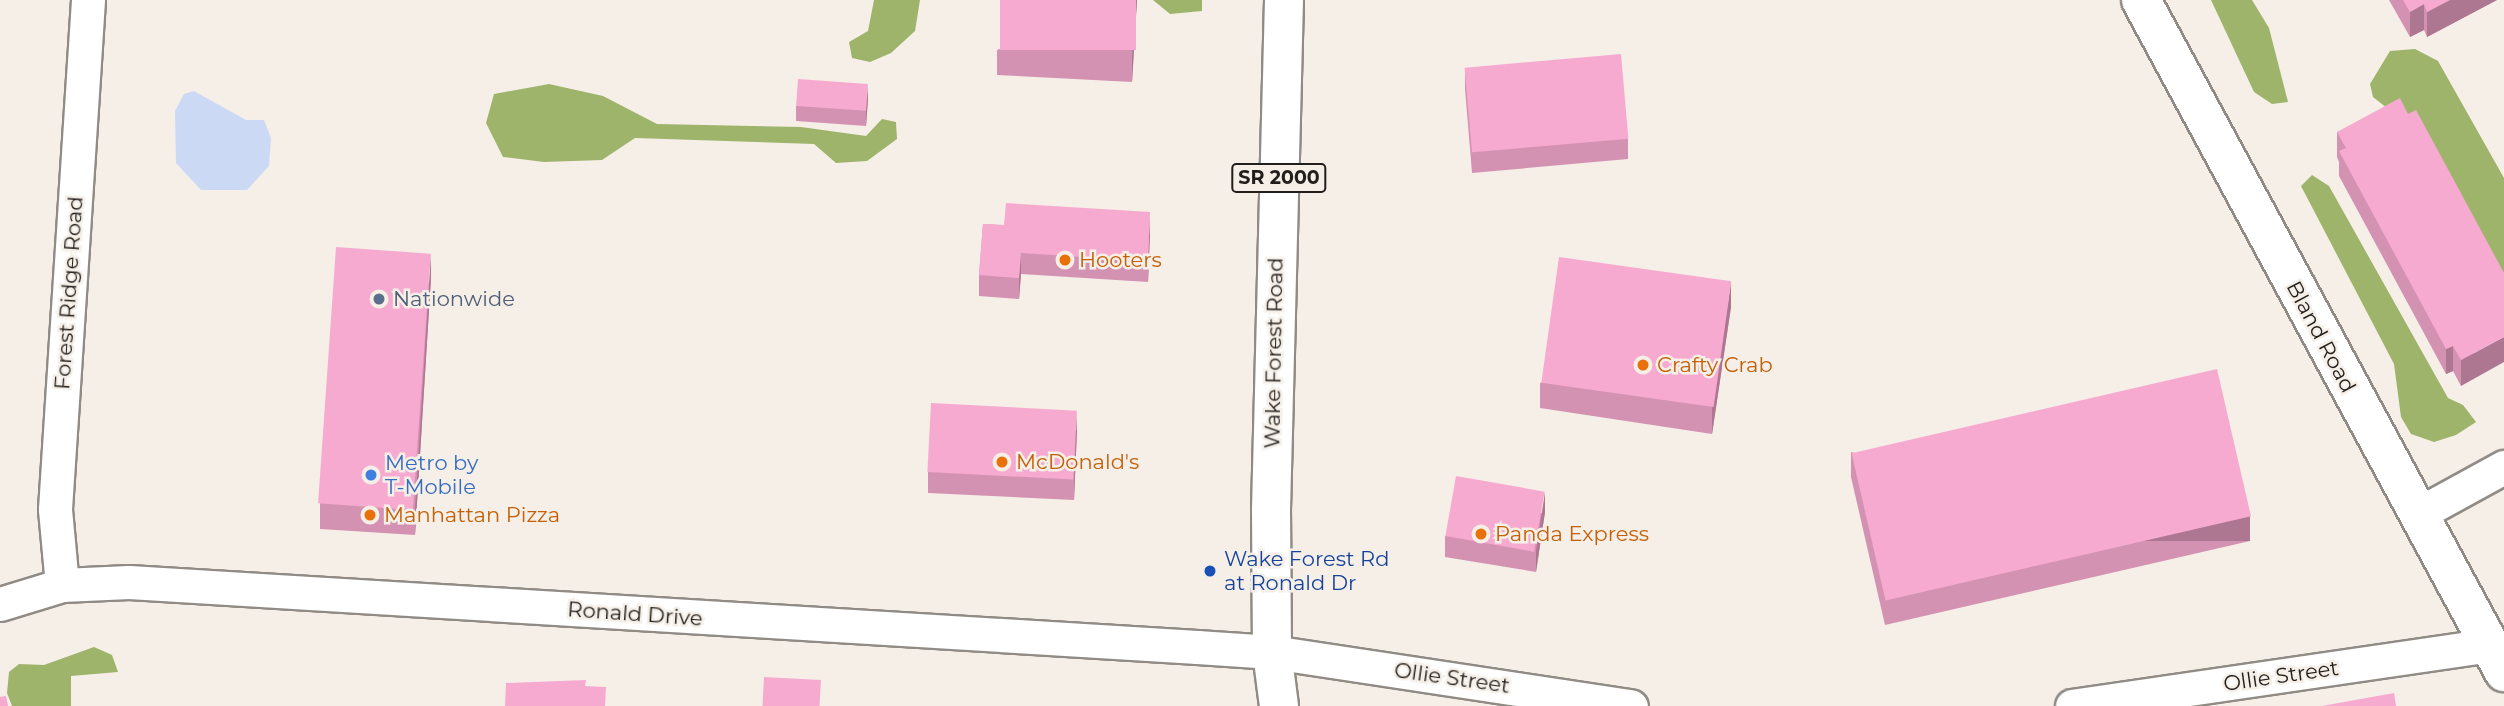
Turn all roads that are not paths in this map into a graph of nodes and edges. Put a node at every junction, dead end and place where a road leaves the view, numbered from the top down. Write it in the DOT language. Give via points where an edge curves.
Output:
graph roads {
  1 [pos="88,0"];
  2 [pos="1284,0"];
  3 [pos="2141,0"];
  4 [pos="2504,467"];
  5 [pos="2418,514"];
  6 [pos="62,585"];
  7 [pos="0,604"];
  8 [pos="1272,652"];
  9 [pos="2497,659"];
  10 [pos="1279,706"];
  11 [pos="1631,706"];
  12 [pos="2072,706"];
  1 -- 6 [label="street, Forest Ridge Road" via="55,509"];
  2 -- 8 [label="street, Wake Forest Road / SR 2000"];
  3 -- 5 [label="street, Bland Road"];
  4 -- 5 [label="street"];
  5 -- 9 [label="street, Bland Road"];
  6 -- 7 [label="street, Ronald Drive"];
  6 -- 8 [label="street, Ronald Drive" via="141,582"];
  8 -- 10 [label="street, Wake Forest Road / SR 2000"];
  8 -- 11 [label="street, Ollie Street"];
  9 -- 12 [label="street, Ollie Street"];
}
